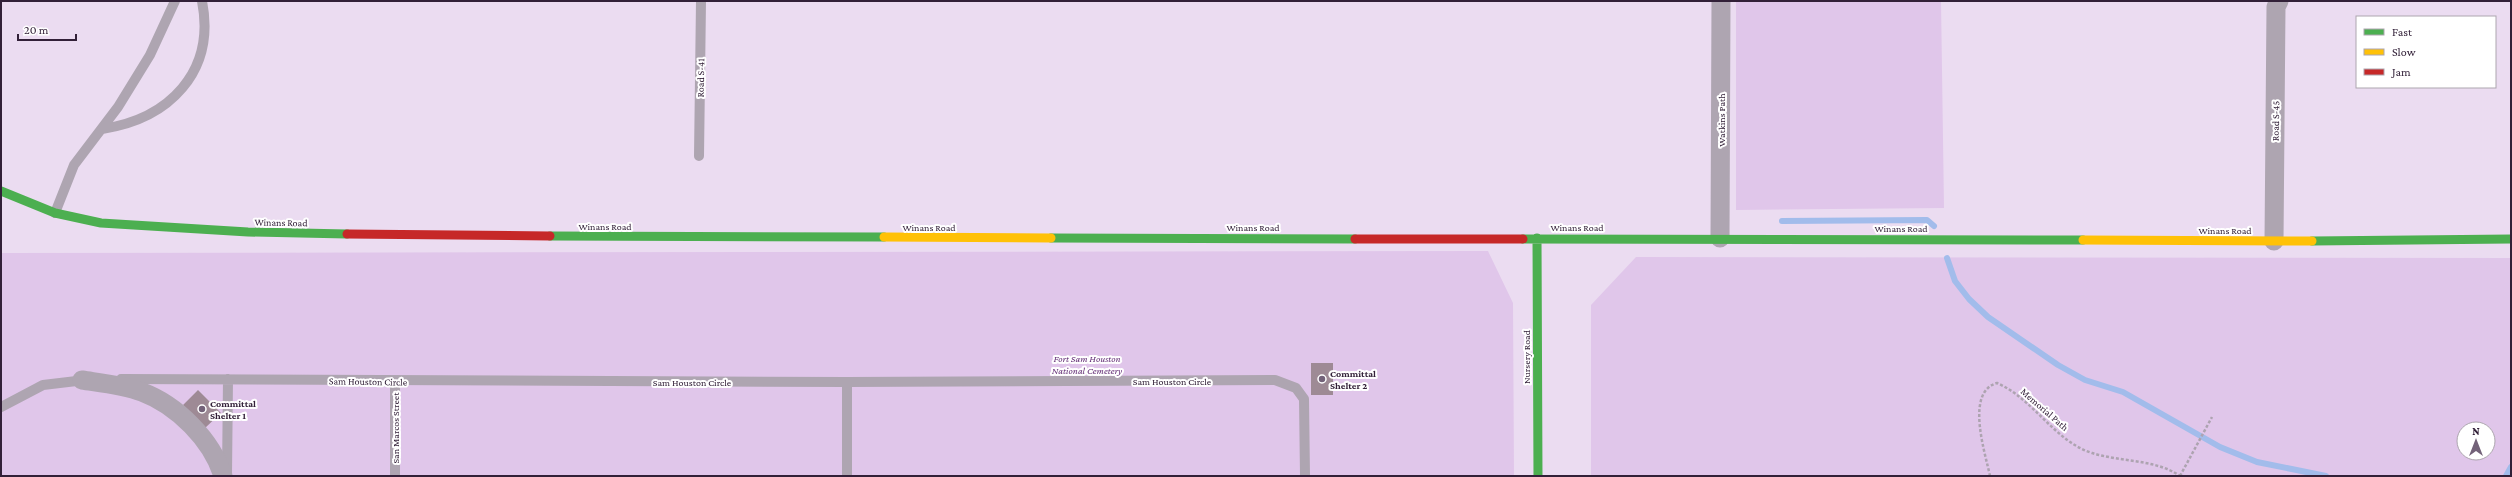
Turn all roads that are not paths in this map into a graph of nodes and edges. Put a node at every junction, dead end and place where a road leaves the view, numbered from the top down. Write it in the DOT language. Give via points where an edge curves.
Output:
graph roads {
  1 [pos="176,1"];
  2 [pos="202,1"];
  3 [pos="701,1"];
  4 [pos="1721,1"];
  5 [pos="2279,1"];
  6 [pos="102,129"];
  7 [pos="699,156"];
  8 [pos="1,191"];
  9 [pos="55,213"];
  10 [pos="1537,238"];
  11 [pos="1720,238"];
  12 [pos="2511,239"];
  13 [pos="2274,241"];
  14 [pos="228,379"];
  15 [pos="82,380"];
  16 [pos="395,381"];
  17 [pos="847,382"];
  18 [pos="1,407"];
  19 [pos="223,476"];
  20 [pos="227,476"];
  21 [pos="395,476"];
  22 [pos="847,476"];
  23 [pos="1306,476"];
  24 [pos="1538,476"];
  1 -- 6 [label="lane" via="150,55"];
  2 -- 6 [label="lane" via="205,17 201,56 181,91 154,113 122,126"];
  3 -- 7 [label="lane, Road S-41"];
  4 -- 11 [label="street, Watkins Path"];
  5 -- 13 [label="street, Road S-45" via="2276,7"];
  6 -- 9 [label="lane" via="74,165"];
  8 -- 9 [label="street, Winans Road"];
  9 -- 10 [label="street, Winans Road" via="101,223 163,228 435,236"];
  10 -- 11 [label="street, Winans Road"];
  10 -- 24 [label="street, Nursery Road"];
  11 -- 13 [label="street, Winans Road"];
  12 -- 13 [label="street, Winans Road"];
  14 -- 15 [label="lane, Sam Houston Circle"];
  14 -- 16 [label="lane, Sam Houston Circle"];
  14 -- 20 [label="lane"];
  15 -- 18 [label="lane, Sam Houston Circle" via="44,386"];
  15 -- 19 [label="street" via="142,392 172,409 210,448"];
  16 -- 17 [label="lane, Sam Houston Circle"];
  16 -- 21 [label="lane, San Marcos Street"];
  17 -- 22 [label="lane"];
  17 -- 23 [label="lane, Sam Houston Circle" via="1282,381 1296,388 1305,404"];
}
